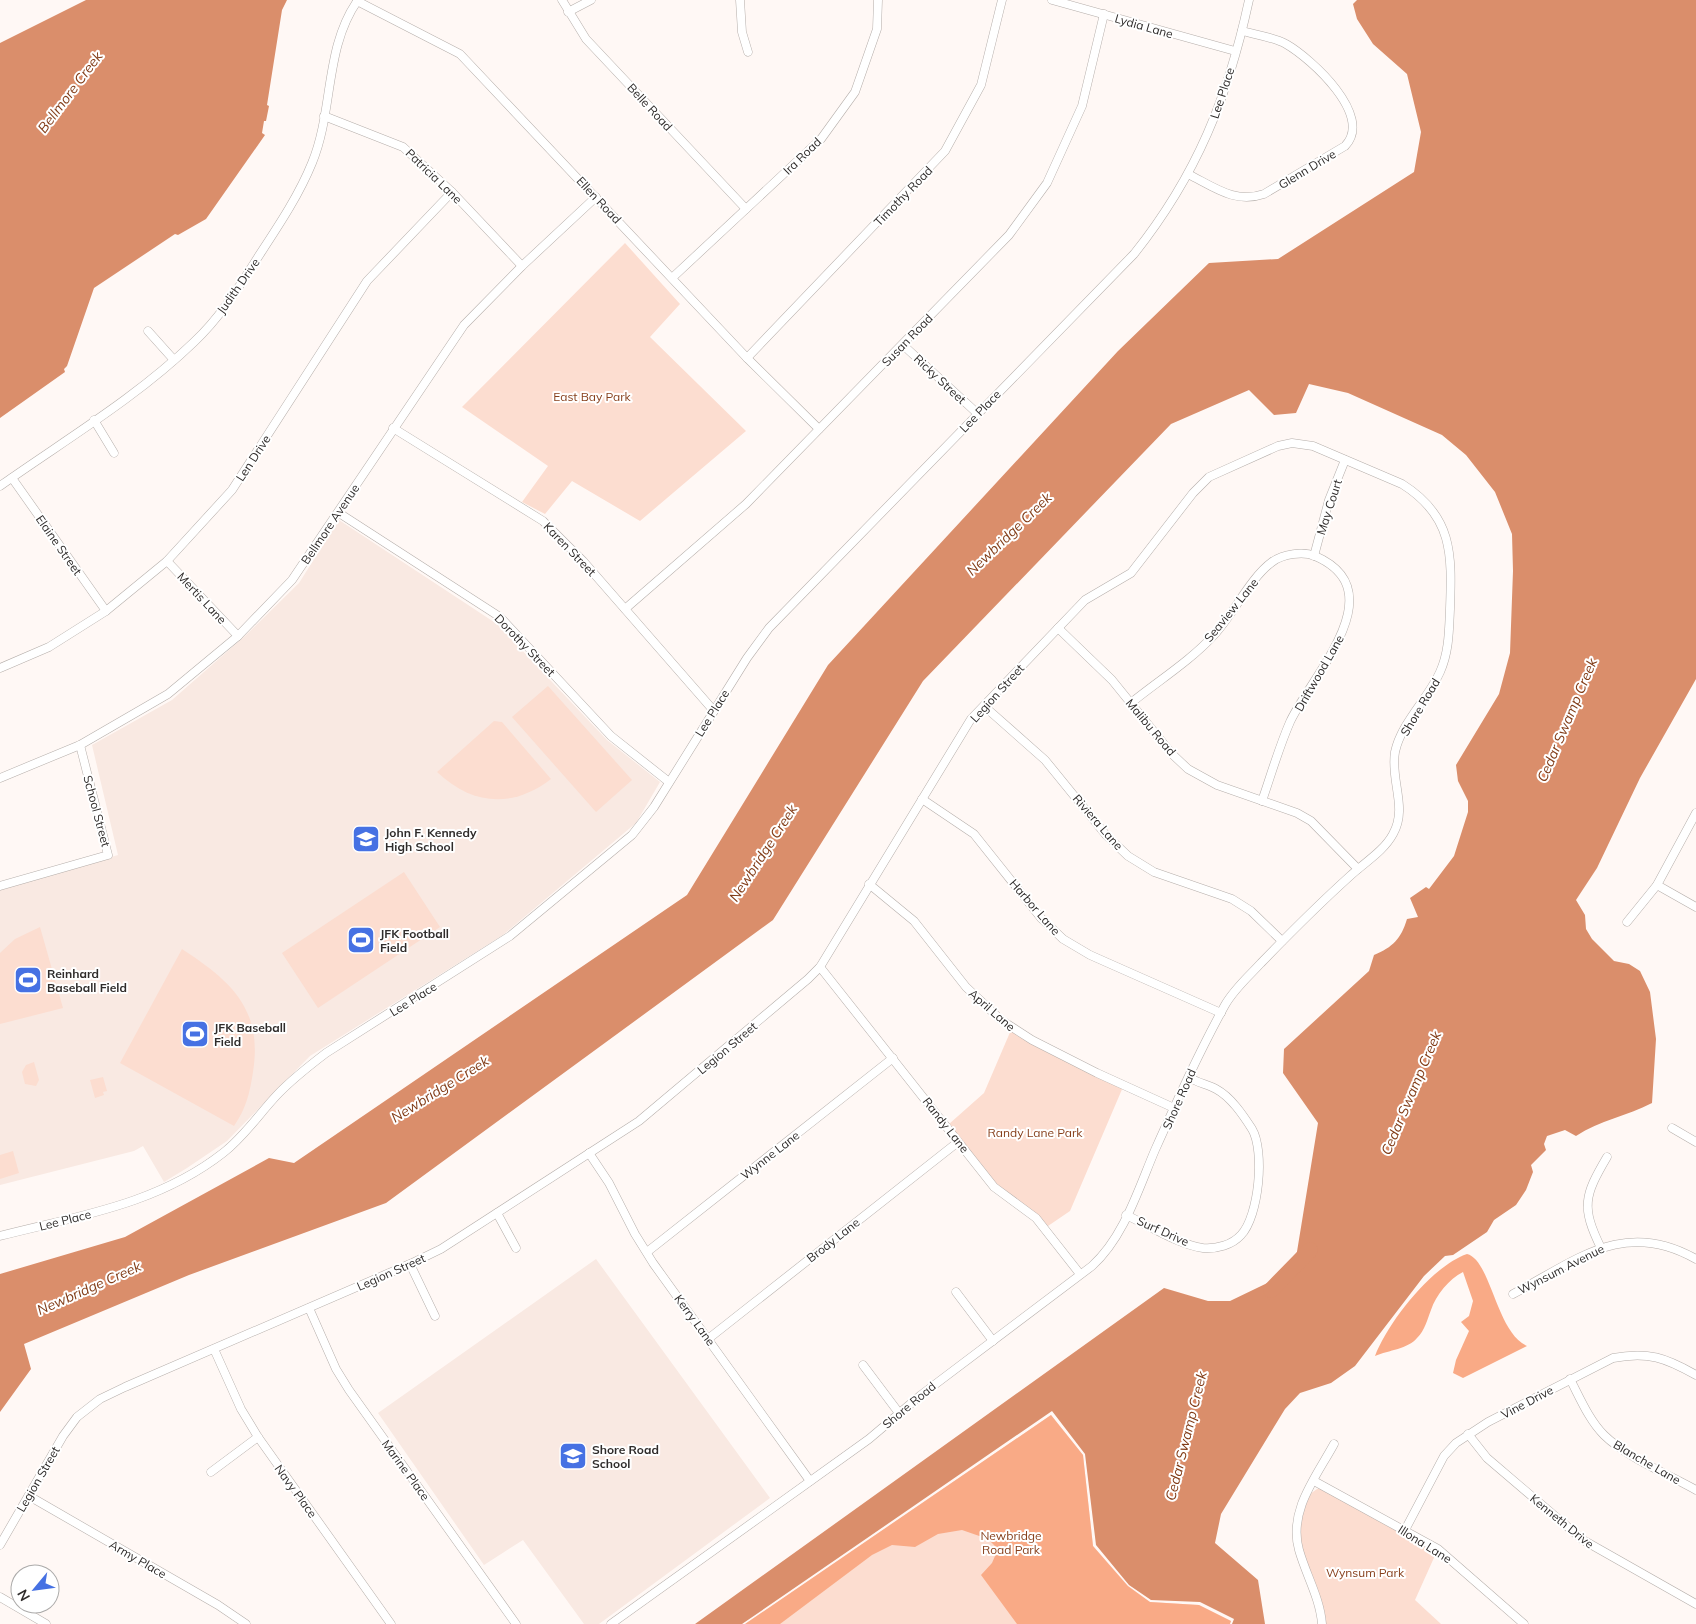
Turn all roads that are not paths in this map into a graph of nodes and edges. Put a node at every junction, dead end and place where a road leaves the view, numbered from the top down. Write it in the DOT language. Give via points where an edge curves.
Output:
graph roads {
  1 [pos="562,0"];
  2 [pos="590,0"];
  3 [pos="740,0"];
  4 [pos="878,0"];
  5 [pos="1002,0"];
  6 [pos="1052,0"];
  7 [pos="1249,0"];
  8 [pos="357,1"];
  9 [pos="568,12"];
  10 [pos="1104,14"];
  11 [pos="1242,31"];
  12 [pos="1235,51"];
  13 [pos="748,52"];
  14 [pos="324,116"];
  15 [pos="1188,174"];
  16 [pos="452,192"];
  17 [pos="596,197"];
  18 [pos="746,208"];
  19 [pos="522,266"];
  20 [pos="672,278"];
  21 [pos="148,330"];
  22 [pos="903,344"];
  23 [pos="747,358"];
  24 [pos="174,360"];
  25 [pos="978,414"];
  26 [pos="94,420"];
  27 [pos="393,428"];
  28 [pos="819,429"];
  29 [pos="114,453"];
  30 [pos="1345,460"];
  31 [pos="12,478"];
  32 [pos="0,486"];
  33 [pos="339,514"];
  34 [pos="1314,556"];
  35 [pos="167,561"];
  36 [pos="625,609"];
  37 [pos="106,612"];
  38 [pos="1058,628"];
  39 [pos="238,636"];
  40 [pos="0,668"];
  41 [pos="1131,703"];
  42 [pos="984,706"];
  43 [pos="714,711"];
  44 [pos="80,745"];
  45 [pos="0,778"];
  46 [pos="669,782"];
  47 [pos="922,799"];
  48 [pos="1262,801"];
  49 [pos="1696,813"];
  50 [pos="1358,869"];
  51 [pos="869,884"];
  52 [pos="1657,885"];
  53 [pos="0,886"];
  54 [pos="1696,907"];
  55 [pos="1626,922"];
  56 [pos="1282,941"];
  57 [pos="820,967"];
  58 [pos="1222,1013"];
  59 [pos="893,1058"];
  60 [pos="1189,1077"];
  61 [pos="1174,1108"];
  62 [pos="1672,1128"];
  63 [pos="958,1142"];
  64 [pos="1696,1142"];
  65 [pos="590,1153"];
  66 [pos="1607,1157"];
  67 [pos="497,1213"];
  68 [pos="1126,1215"];
  69 [pos="0,1236"];
  70 [pos="516,1248"];
  71 [pos="1602,1248"];
  72 [pos="647,1252"];
  73 [pos="1696,1259"];
  74 [pos="410,1264"];
  75 [pos="1080,1274"];
  76 [pos="956,1292"];
  77 [pos="1513,1294"];
  78 [pos="309,1308"];
  79 [pos="435,1316"];
  80 [pos="708,1338"];
  81 [pos="993,1341"];
  82 [pos="214,1349"];
  83 [pos="863,1365"];
  84 [pos="1696,1375"];
  85 [pos="1570,1379"];
  86 [pos="899,1413"];
  87 [pos="1468,1434"];
  88 [pos="258,1437"];
  89 [pos="1334,1444"];
  90 [pos="211,1472"];
  91 [pos="810,1481"];
  92 [pos="1314,1481"];
  93 [pos="1696,1490"];
  94 [pos="29,1496"];
  95 [pos="1405,1530"];
  96 [pos="0,1545"];
  97 [pos="0,1597"];
  98 [pos="1696,1604"];
  99 [pos="46,1624"];
  100 [pos="246,1624"];
  101 [pos="391,1624"];
  102 [pos="516,1624"];
  103 [pos="611,1624"];
  104 [pos="1322,1624"];
  105 [pos="1524,1624"];
  1 -- 9 [label="street, Belle Road"];
  2 -- 9 [label="street"];
  3 -- 13 [label="street" via="742,32"];
  4 -- 18 [label="street, Ira Road" via="877,29 855,92 821,139"];
  5 -- 23 [label="street, Timothy Road" via="981,85 945,152"];
  6 -- 10 [label="street, Lydia Lane"];
  7 -- 11 [label="street, Lee Place"];
  8 -- 14 [label="street, Judith Drive" via="337,41"];
  8 -- 17 [label="street, Ellen Road" via="460,54"];
  9 -- 18 [label="street, Belle Road" via="586,39"];
  10 -- 12 [label="street, Lydia Lane"];
  10 -- 22 [label="street, Susan Road" via="1082,106 1047,183 1009,235"];
  11 -- 12 [label="street, Lee Place"];
  11 -- 15 [label="street, Glenn Drive" via="1281,42 1311,62 1344,101 1353,120 1352,136 1345,146 1252,199 1234,197"];
  12 -- 15 [label="street, Lee Place" via="1218,110"];
  14 -- 16 [label="street, Patricia Lane" via="404,146"];
  14 -- 24 [label="street, Judith Drive" via="313,160 278,227 208,328"];
  15 -- 25 [label="street, Lee Place" via="1174,200 1134,254"];
  16 -- 19 [label="street, Patricia Lane"];
  16 -- 35 [label="street, Len Drive" via="366,282 232,490"];
  17 -- 19 [label="street, Bellmore Avenue"];
  17 -- 20 [label="street, Ellen Road"];
  18 -- 20 [label="street, Ira Road"];
  19 -- 27 [label="street, Bellmore Avenue" via="464,325"];
  20 -- 23 [label="street, Ellen Road"];
  21 -- 24 [label="street"];
  22 -- 25 [label="street, Ricky Street"];
  22 -- 28 [label="street, Susan Road"];
  23 -- 28 [label="street, Ellen Road"];
  24 -- 26 [label="street, Judith Drive"];
  25 -- 43 [label="street, Lee Place" via="769,628"];
  26 -- 29 [label="street"];
  26 -- 31 [label="street, Judith Drive"];
  27 -- 33 [label="street, Bellmore Avenue"];
  27 -- 36 [label="street, Karen Street" via="543,521"];
  28 -- 36 [label="street, Susan Road" via="746,504"];
  30 -- 34 [label="street, May Court" via="1329,500"];
  30 -- 38 [label="street, Legion Street" via="1313,446 1292,443 1216,472 1193,493 1130,572 1086,600"];
  30 -- 50 [label="street, Shore Road" via="1402,484 1426,503 1446,533 1452,568 1446,659 1404,730 1395,752 1394,771 1400,812 1397,824 1385,845"];
  31 -- 32 [label="street, Judith Drive"];
  31 -- 37 [label="street, Elaine Street"];
  33 -- 39 [label="street, Bellmore Avenue" via="292,580"];
  33 -- 46 [label="street, Dorothy Street" via="500,617 611,736"];
  34 -- 41 [label="street, Seaview Lane" via="1288,555 1272,562 1214,636"];
  34 -- 48 [label="street, Driftwood Lane" via="1337,570 1346,584 1350,603 1347,621 1340,639 1290,723"];
  35 -- 37 [label="street, Len Drive"];
  35 -- 39 [label="street, Mertis Lane"];
  36 -- 43 [label="street, Karen Street"];
  37 -- 40 [label="street, Len Drive" via="49,647"];
  38 -- 41 [label="street, Malibu Road"];
  38 -- 42 [label="street, Legion Street"];
  39 -- 44 [label="street, Bellmore Avenue" via="168,694"];
  41 -- 48 [label="street, Malibu Road" via="1188,769 1217,785"];
  42 -- 47 [label="street, Legion Street" via="971,719"];
  42 -- 56 [label="street, Riviera Lane" via="1045,760 1106,835 1128,856 1154,872 1232,899 1251,911"];
  43 -- 46 [label="street, Lee Place"];
  44 -- 45 [label="street, Bellmore Avenue"];
  44 -- 53 [label="street, School Street" via="108,855"];
  46 -- 69 [label="street, Lee Place" via="642,823 591,870 510,936 326,1053 299,1074 223,1153 161,1192 123,1205"];
  47 -- 51 [label="street, Legion Street"];
  47 -- 58 [label="street, Harbor Lane" via="974,834 1041,918 1063,939 1090,955"];
  48 -- 50 [label="street, Malibu Road" via="1311,821"];
  49 -- 52 [label="street"];
  50 -- 56 [label="street, Shore Road"];
  51 -- 57 [label="street, Legion Street"];
  51 -- 61 [label="street, April Lane" via="914,921 966,987 1001,1020 1032,1040"];
  52 -- 54 [label="street"];
  52 -- 55 [label="street"];
  56 -- 58 [label="street, Shore Road" via="1239,987"];
  57 -- 59 [label="street, Randy Lane"];
  57 -- 65 [label="street, Legion Street" via="639,1121"];
  58 -- 60 [label="street, Shore Road"];
  59 -- 63 [label="street, Randy Lane"];
  59 -- 72 [label="street, Wynne Lane"];
  60 -- 61 [label="street, Shore Road"];
  60 -- 68 [label="street, Surf Drive" via="1218,1090 1229,1099 1257,1141 1259,1171 1247,1227 1235,1241 1202,1248"];
  61 -- 68 [label="street, Shore Road"];
  62 -- 64 [label="street"];
  63 -- 75 [label="street, Randy Lane" via="994,1186 1040,1222"];
  63 -- 80 [label="street, Brody Lane"];
  65 -- 67 [label="street, Legion Street"];
  65 -- 72 [label="street, Kerry Lane"];
  66 -- 71 [label="street" via="1591,1188 1588,1204 1589,1224"];
  67 -- 70 [label="street"];
  67 -- 74 [label="street, Legion Street" via="441,1249"];
  68 -- 75 [label="street, Shore Road" via="1109,1247"];
  71 -- 73 [label="street, Wynsum Avenue" via="1627,1241 1647,1240 1666,1244"];
  71 -- 77 [label="street, Wynsum Avenue"];
  72 -- 80 [label="street, Kerry Lane"];
  74 -- 78 [label="street, Legion Street"];
  74 -- 79 [label="street"];
  75 -- 81 [label="street, Shore Road"];
  76 -- 81 [label="street"];
  78 -- 82 [label="street, Legion Street"];
  78 -- 102 [label="street, Marine Place" via="336,1370 349,1390"];
  80 -- 91 [label="street, Kerry Lane"];
  81 -- 86 [label="street, Shore Road"];
  82 -- 88 [label="street, Navy Place" via="241,1409"];
  82 -- 94 [label="street, Legion Street" via="88,1406 63,1436"];
  83 -- 86 [label="street"];
  84 -- 85 [label="street, Vine Drive" via="1669,1360 1632,1354 1613,1358"];
  85 -- 87 [label="street, Vine Drive"];
  85 -- 93 [label="street, Blanche Lane" via="1604,1436"];
  86 -- 91 [label="street, Shore Road"];
  87 -- 95 [label="street, Vine Drive" via="1444,1456"];
  87 -- 98 [label="street, Kenneth Drive" via="1488,1458 1583,1540"];
  88 -- 90 [label="street"];
  88 -- 101 [label="street, Navy Place"];
  89 -- 92 [label="street"];
  91 -- 103 [label="street, Shore Road"];
  92 -- 95 [label="street, Illona Lane"];
  92 -- 104 [label="street" via="1299,1509 1295,1526 1299,1550 1315,1593"];
  94 -- 96 [label="street, Legion Street"];
  94 -- 100 [label="street, Army Place"];
  95 -- 105 [label="street, Illona Lane" via="1438,1549"];
  97 -- 99 [label="street"];
}
